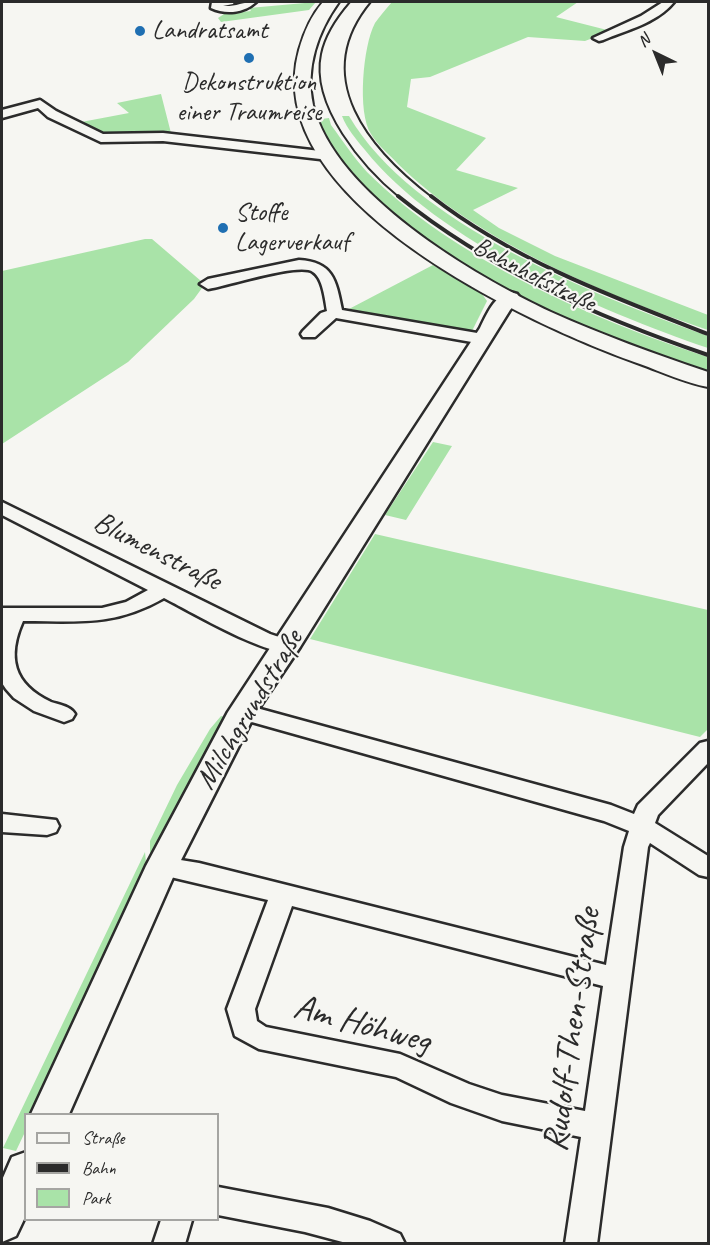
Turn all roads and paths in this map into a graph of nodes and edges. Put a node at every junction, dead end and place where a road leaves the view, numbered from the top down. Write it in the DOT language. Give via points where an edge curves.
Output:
graph roads {
  1 [pos="229,2"];
  2 [pos="251,2"];
  3 [pos="331,2"];
  4 [pos="669,2"];
  5 [pos="599,38"];
  6 [pos="2,114"];
  7 [pos="329,156"];
  8 [pos="208,284"];
  9 [pos="510,298"];
  10 [pos="531,309"];
  11 [pos="335,313"];
  12 [pos="487,333"];
  13 [pos="309,334"];
  14 [pos="708,380"];
  15 [pos="2,508"];
  16 [pos="165,589"];
  17 [pos="8,614"];
  18 [pos="286,647"];
  19 [pos="242,712"];
  20 [pos="64,714"];
  21 [pos="708,749"];
  22 [pos="2,823"];
  23 [pos="47,826"];
  24 [pos="641,826"];
  25 [pos="162,866"];
  26 [pos="708,868"];
  27 [pos="283,894"];
  28 [pos="618,980"];
  29 [pos="50,1113"];
  30 [pos="598,1127"];
  31 [pos="24,1174"];
  32 [pos="219,1200"];
  33 [pos="177,1221"];
  34 [pos="2,1223"];
  35 [pos="169,1244"];
  36 [pos="389,1244"];
  37 [pos="581,1244"];
  1 -- 2 [label="street" via="215,6 225,10"];
  3 -- 7 [label="main road, Bahnhofstraße" via="322,11 305,48 300,77 304,107 318,142"];
  4 -- 5 [label="street"];
  6 -- 7 [label="street" via="40,104 101,138 163,136"];
  7 -- 9 [label="main road, Bahnhofstraße" via="354,187 402,229 452,266"];
  8 -- 11 [label="street" via="310,264 320,269 328,282"];
  9 -- 10 [label="main road, Bahnhofstraße"];
  9 -- 12 [label="street, Milchgrundstraße"];
  10 -- 12 [label="street"];
  10 -- 14 [label="main road, Bahnhofstraße" via="624,350"];
  11 -- 12 [label="street"];
  11 -- 13 [label="street"];
  12 -- 18 [label="street, Milchgrundstraße"];
  15 -- 16 [label="street, Blumenstraße"];
  16 -- 17 [label="street" via="133,607 102,615"];
  16 -- 18 [label="street, Blumenstraße" via="262,639"];
  17 -- 20 [label="street" via="3,650 7,674 21,695"];
  18 -- 19 [label="street, Milchgrundstraße"];
  19 -- 24 [label="street" via="611,814"];
  19 -- 25 [label="street, Milchgrundstraße"];
  21 -- 24 [label="street, Rudolf-Then-Straße" via="647,811"];
  22 -- 23 [label="street"];
  24 -- 26 [label="street"];
  24 -- 28 [label="street, Rudolf-Then-Straße"];
  25 -- 27 [label="street"];
  25 -- 29 [label="street, Milchgrundstraße"];
  27 -- 28 [label="street"];
  27 -- 30 [label="street, Am Höhweg" via="241,1009 245,1028 260,1038 400,1066 502,1108"];
  28 -- 30 [label="street, Rudolf-Then-Straße"];
  30 -- 37 [label="street, Rudolf-Then-Straße"];
  31 -- 34 [label="street"];
  32 -- 36 [label="street" via="318,1221"];
  33 -- 35 [label="street"];
}
